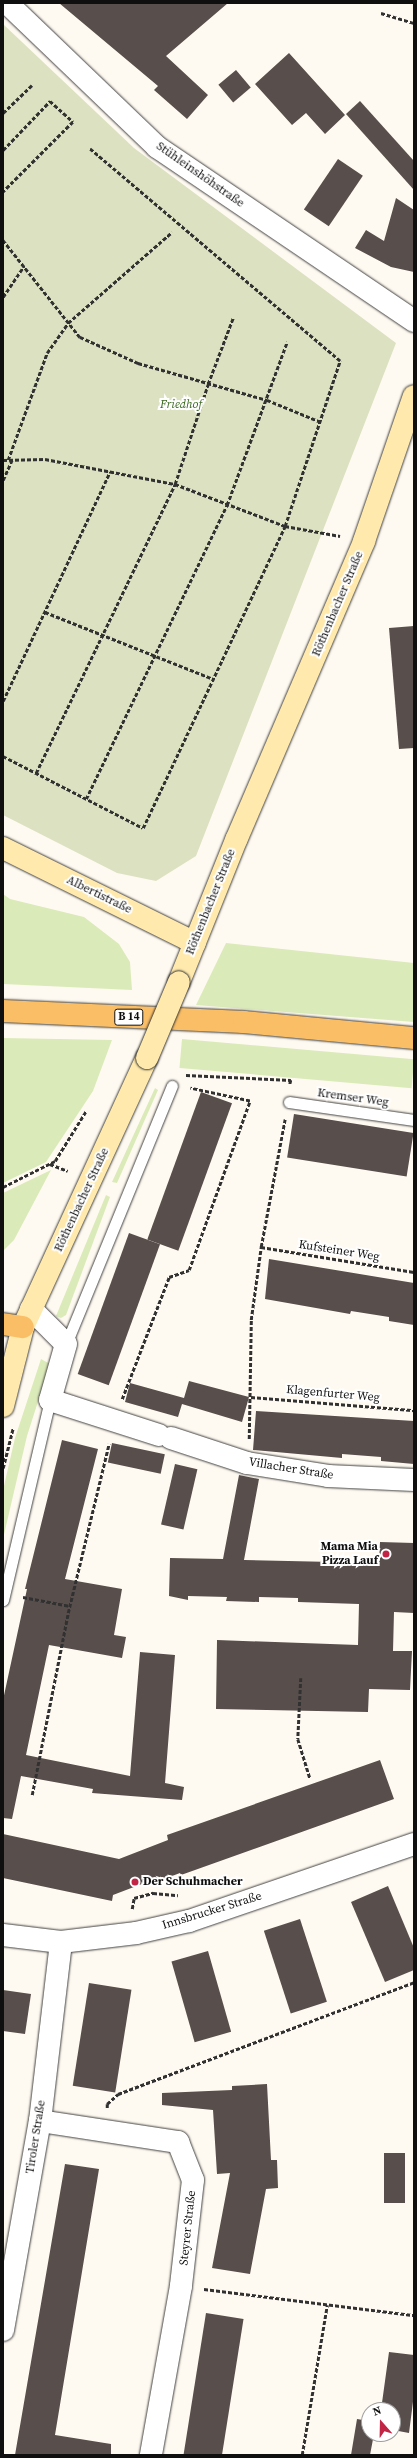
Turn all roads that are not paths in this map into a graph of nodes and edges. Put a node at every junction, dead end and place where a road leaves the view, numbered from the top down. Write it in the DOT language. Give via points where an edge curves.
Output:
graph roads {
  1 [pos="7,3"];
  2 [pos="414,321"];
  3 [pos="414,396"];
  4 [pos="3,848"];
  5 [pos="195,943"];
  6 [pos="3,1011"];
  7 [pos="414,1038"];
  8 [pos="172,1086"];
  9 [pos="288,1102"];
  10 [pos="414,1120"];
  11 [pos="19,1320"];
  12 [pos="66,1344"];
  13 [pos="50,1400"];
  14 [pos="3,1406"];
  15 [pos="414,1480"];
  16 [pos="4,1597"];
  17 [pos="414,1844"];
  18 [pos="3,1935"];
  19 [pos="61,1942"];
  20 [pos="40,2121"];
  21 [pos="3,2330"];
  22 [pos="151,2455"];
  1 -- 2 [label="street, Stühleinshöhstraße" via="157,147"];
  3 -- 5 [label="main road, Röthenbacher Straße" via="364,541"];
  4 -- 5 [label="main road, Albertistraße"];
  5 -- 11 [label="main road, Röthenbacher Straße, bridge" via="147,1058"];
  6 -- 7 [label="main road, B 14" via="244,1022"];
  8 -- 12 [label="lane"];
  9 -- 10 [label="lane, Kremser Weg"];
  11 -- 12 [label="street"];
  11 -- 14 [label="main road, Röthenbacher Straße"];
  12 -- 13 [label="street"];
  13 -- 15 [label="street, Villacher Straße" via="247,1463 328,1476"];
  13 -- 16 [label="lane"];
  17 -- 19 [label="street, Innsbrucker Straße" via="189,1921 130,1935"];
  18 -- 19 [label="street, Innsbrucker Straße"];
  19 -- 20 [label="street, Tiroler Straße"];
  20 -- 21 [label="street, Tiroler Straße"];
  20 -- 22 [label="street, Steyrer Straße" via="178,2142 193,2180 181,2286"];
}
